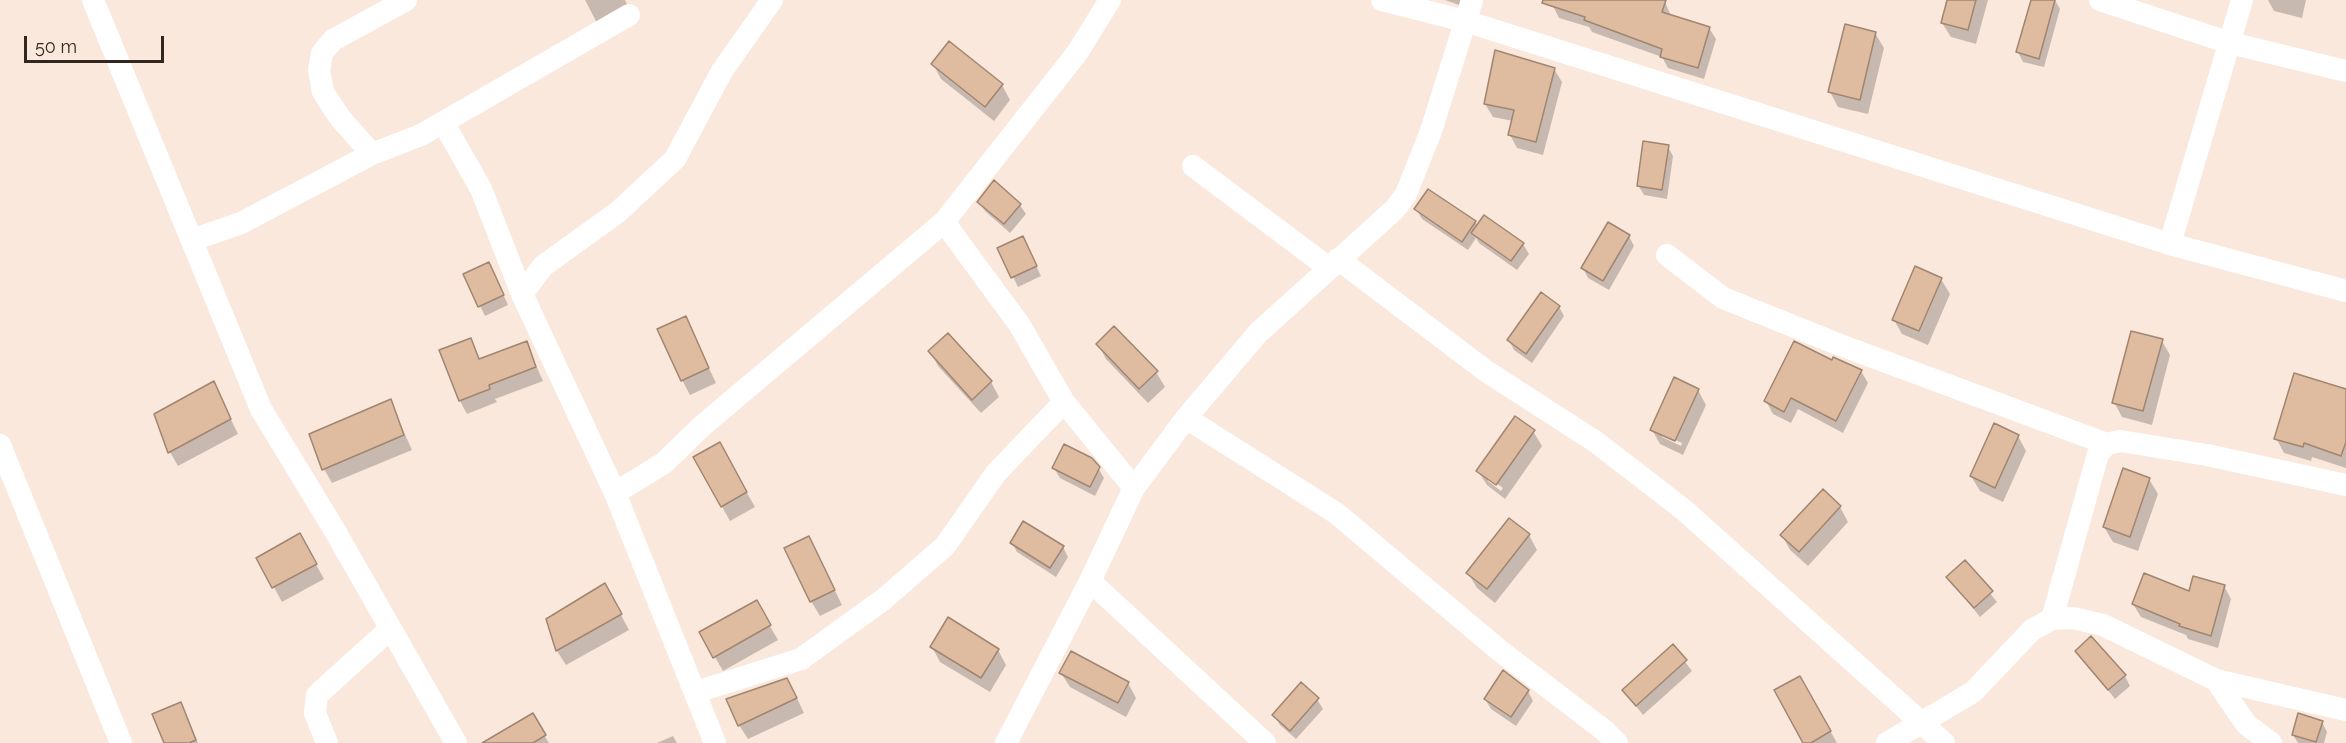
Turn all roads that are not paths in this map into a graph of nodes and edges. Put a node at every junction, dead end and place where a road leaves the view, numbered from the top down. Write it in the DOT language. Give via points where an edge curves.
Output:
graph roads {
  1 [pos="93,0"];
  2 [pos="406,0"];
  3 [pos="772,0"];
  4 [pos="1110,0"];
  5 [pos="1382,0"];
  6 [pos="2100,0"];
  7 [pos="2242,0"];
  8 [pos="1468,10"];
  9 [pos="629,15"];
  10 [pos="2230,43"];
  11 [pos="2346,71"];
  12 [pos="443,122"];
  13 [pos="372,154"];
  14 [pos="1193,166"];
  15 [pos="944,222"];
  16 [pos="192,240"];
  17 [pos="2170,244"];
  18 [pos="1667,255"];
  19 [pos="1333,263"];
  20 [pos="512,266"];
  21 [pos="543,266"];
  22 [pos="2346,291"];
  23 [pos="522,294"];
  24 [pos="1064,402"];
  25 [pos="1186,418"];
  26 [pos="2107,444"];
  27 [pos="0,445"];
  28 [pos="2346,485"];
  29 [pos="1134,488"];
  30 [pos="615,493"];
  31 [pos="1090,581"];
  32 [pos="2052,619"];
  33 [pos="390,629"];
  34 [pos="2216,680"];
  35 [pos="696,692"];
  36 [pos="2346,710"];
  37 [pos="1923,722"];
  38 [pos="121,743"];
  39 [pos="327,743"];
  40 [pos="456,743"];
  41 [pos="715,743"];
  42 [pos="1006,743"];
  43 [pos="1265,743"];
  44 [pos="1617,743"];
  45 [pos="1887,743"];
  46 [pos="1944,743"];
  47 [pos="2271,743"];
  1 -- 16 [label="street"];
  2 -- 13 [label="street" via="333,40 322,53 319,70 323,92"];
  3 -- 21 [label="street" via="722,71 675,159 618,212"];
  4 -- 15 [label="street" via="1077,53"];
  5 -- 8 [label="street"];
  6 -- 10 [label="street"];
  7 -- 10 [label="street"];
  8 -- 17 [label="street"];
  8 -- 19 [label="street" via="1431,131 1406,194 1395,209"];
  9 -- 12 [label="street"];
  10 -- 11 [label="street"];
  10 -- 17 [label="street"];
  12 -- 13 [label="street"];
  12 -- 20 [label="street" via="481,189"];
  13 -- 16 [label="street" via="241,223"];
  14 -- 19 [label="street"];
  15 -- 24 [label="street" via="1018,324"];
  15 -- 30 [label="street" via="702,426 664,463"];
  16 -- 33 [label="street" via="261,409"];
  17 -- 22 [label="street"];
  18 -- 26 [label="street" via="1723,297"];
  19 -- 25 [label="street" via="1258,333"];
  19 -- 37 [label="street" via="1486,371 1596,442 1675,503"];
  20 -- 21 [label="street"];
  20 -- 23 [label="street"];
  21 -- 23 [label="street"];
  23 -- 30 [label="street"];
  24 -- 29 [label="street"];
  24 -- 35 [label="street" via="996,473 945,546 884,599 801,659"];
  25 -- 29 [label="street"];
  25 -- 44 [label="street" via="1336,513"];
  26 -- 28 [label="street" via="2120,441 2207,455"];
  26 -- 32 [label="street" via="2098,454"];
  27 -- 38 [label="street"];
  29 -- 31 [label="street"];
  30 -- 35 [label="street"];
  31 -- 42 [label="street"];
  31 -- 43 [label="street"];
  32 -- 34 [label="street" via="2073,618 2103,625"];
  32 -- 37 [label="street" via="2032,630 1973,692"];
  33 -- 39 [label="street" via="317,695 315,713"];
  33 -- 40 [label="street"];
  34 -- 36 [label="street"];
  34 -- 47 [label="street" via="2246,724"];
  35 -- 41 [label="street"];
  37 -- 45 [label="street"];
  37 -- 46 [label="street"];
}
